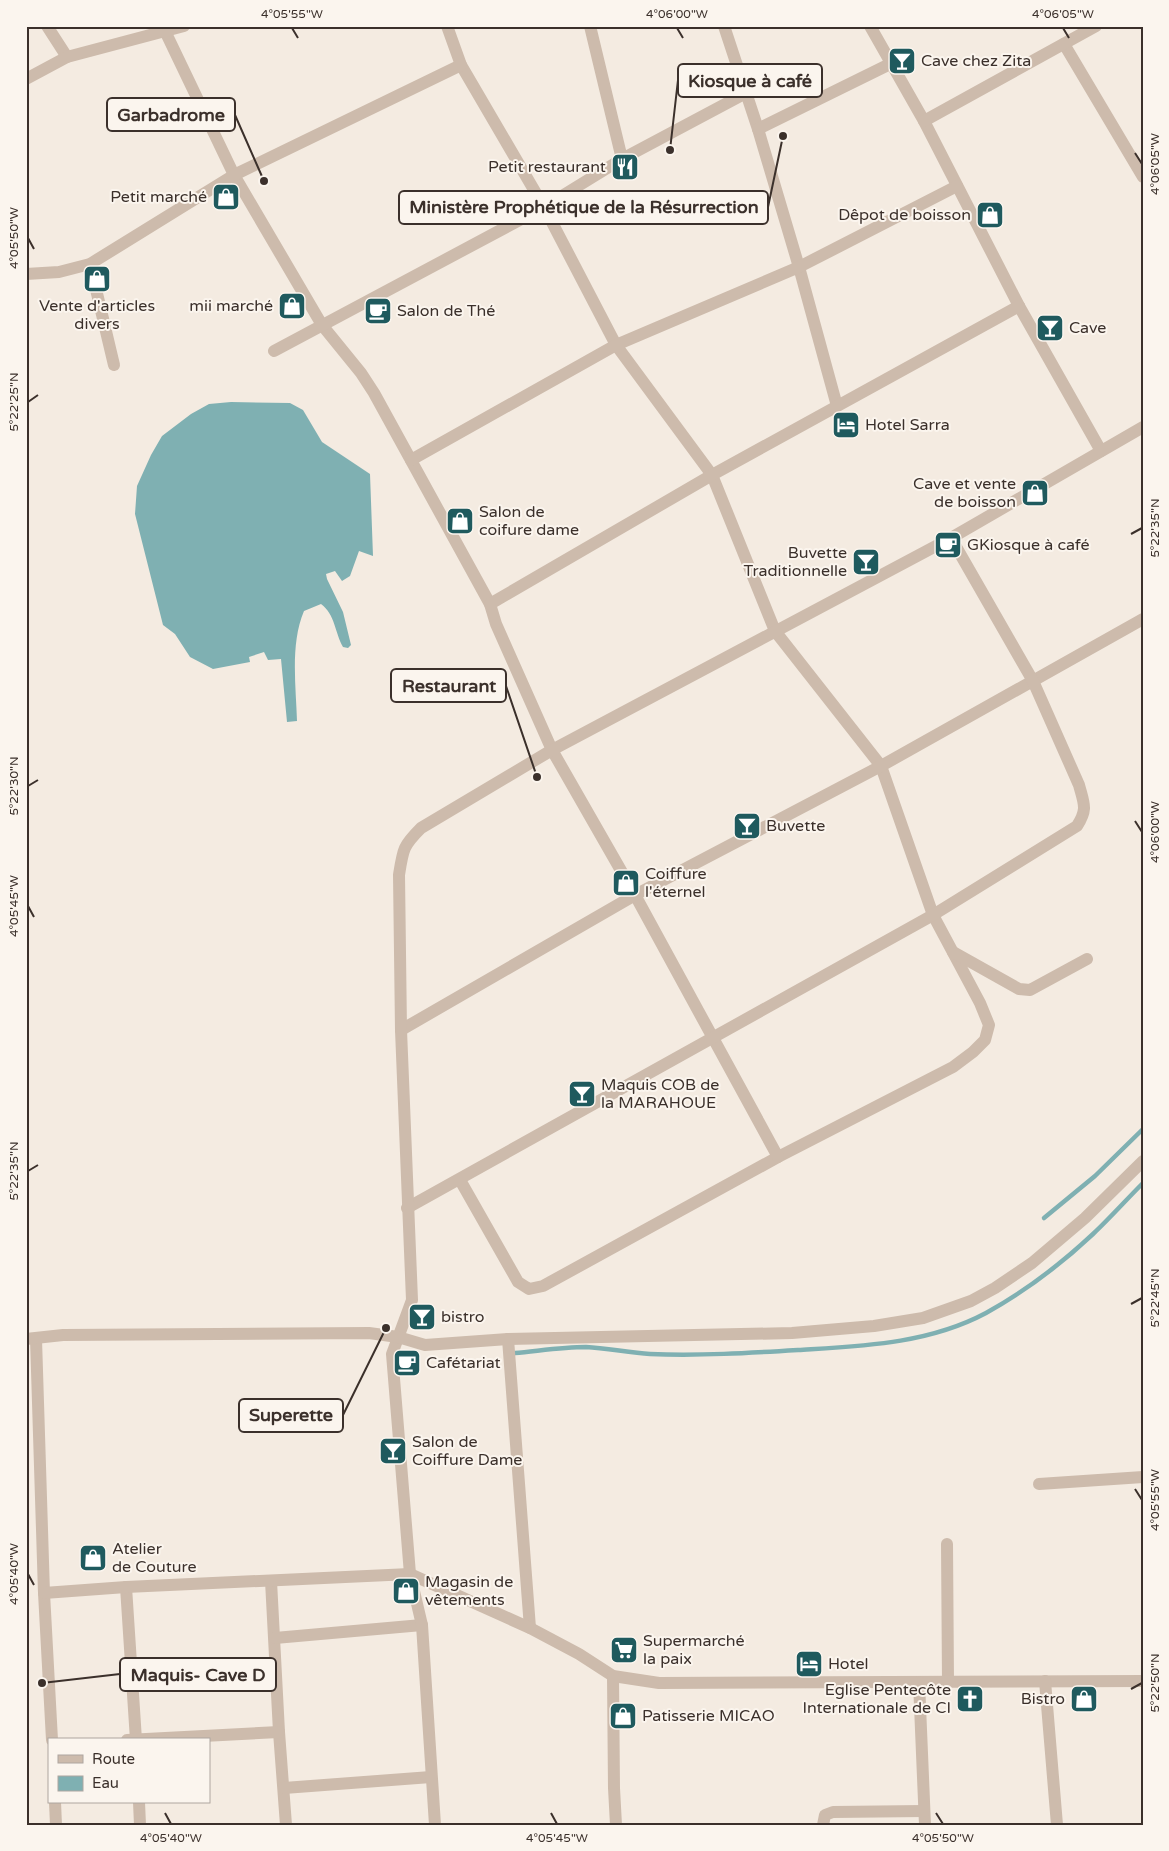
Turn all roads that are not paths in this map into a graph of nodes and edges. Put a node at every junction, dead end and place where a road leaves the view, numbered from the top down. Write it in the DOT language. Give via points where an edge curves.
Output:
graph roads {
  1 [pos="46,26"];
  2 [pos="184,26"];
  3 [pos="447,26"];
  4 [pos="590,26"];
  5 [pos="724,26"];
  6 [pos="870,26"];
  7 [pos="1096,26"];
  8 [pos="165,31"];
  9 [pos="1064,44"];
  10 [pos="67,57"];
  11 [pos="892,63"];
  12 [pos="462,65"];
  13 [pos="26,79"];
  14 [pos="746,93"];
  15 [pos="924,121"];
  16 [pos="758,130"];
  17 [pos="622,160"];
  18 [pos="234,175"];
  19 [pos="1143,177"];
  20 [pos="957,186"];
  21 [pos="544,207"];
  22 [pos="90,264"];
  23 [pos="799,267"];
  24 [pos="26,274"];
  25 [pos="1019,306"];
  26 [pos="322,325"];
  27 [pos="616,345"];
  28 [pos="274,351"];
  29 [pos="114,365"];
  30 [pos="837,406"];
  31 [pos="1143,427"];
  32 [pos="1101,451"];
  33 [pos="412,460"];
  34 [pos="712,475"];
  35 [pos="951,538"];
  36 [pos="490,604"];
  37 [pos="1143,619"];
  38 [pos="775,631"];
  39 [pos="1033,680"];
  40 [pos="552,750"];
  41 [pos="881,766"];
  42 [pos="635,895"];
  43 [pos="933,915"];
  44 [pos="953,952"];
  45 [pos="1087,959"];
  46 [pos="401,1030"];
  47 [pos="714,1038"];
  48 [pos="778,1157"];
  49 [pos="1143,1161"];
  50 [pos="460,1180"];
  51 [pos="407,1208"];
  52 [pos="398,1337"];
  53 [pos="31,1339"];
  54 [pos="508,1339"];
  55 [pos="1143,1477"];
  56 [pos="1039,1484"];
  57 [pos="947,1544"];
  58 [pos="410,1574"];
  59 [pos="272,1581"];
  60 [pos="126,1587"];
  61 [pos="44,1593"];
  62 [pos="422,1625"];
  63 [pos="530,1628"];
  64 [pos="275,1638"];
  65 [pos="613,1676"];
  66 [pos="1045,1681"];
  67 [pos="1143,1681"];
  68 [pos="919,1682"];
  69 [pos="948,1682"];
  70 [pos="279,1732"];
  71 [pos="52,1738"];
  72 [pos="136,1738"];
  73 [pos="156,1738"];
  74 [pos="431,1777"];
  75 [pos="284,1788"];
  76 [pos="55,1804"];
  77 [pos="139,1804"];
  78 [pos="924,1811"];
  79 [pos="56,1825"];
  80 [pos="140,1825"];
  81 [pos="286,1825"];
  82 [pos="435,1825"];
  83 [pos="616,1825"];
  84 [pos="823,1825"];
  85 [pos="925,1825"];
  86 [pos="1057,1825"];
  1 -- 10 [label="street"];
  2 -- 8 [label="street"];
  3 -- 12 [label="street"];
  4 -- 17 [label="street"];
  5 -- 14 [label="street"];
  6 -- 11 [label="street"];
  7 -- 9 [label="street"];
  8 -- 10 [label="street"];
  8 -- 18 [label="street"];
  9 -- 15 [label="street"];
  9 -- 19 [label="street"];
  10 -- 13 [label="street"];
  11 -- 15 [label="street"];
  11 -- 16 [label="street"];
  12 -- 18 [label="street"];
  12 -- 21 [label="street"];
  14 -- 16 [label="street"];
  14 -- 17 [label="street"];
  15 -- 20 [label="street"];
  16 -- 23 [label="street"];
  17 -- 21 [label="street"];
  18 -- 22 [label="street"];
  18 -- 26 [label="street"];
  20 -- 23 [label="street"];
  20 -- 25 [label="street"];
  21 -- 26 [label="street"];
  21 -- 27 [label="street"];
  22 -- 24 [label="street" via="59,272"];
  22 -- 29 [label="street"];
  23 -- 27 [label="street"];
  23 -- 30 [label="street"];
  25 -- 30 [label="street"];
  25 -- 32 [label="street"];
  26 -- 28 [label="street"];
  26 -- 33 [label="street" via="361,373"];
  27 -- 33 [label="street"];
  27 -- 34 [label="street"];
  30 -- 34 [label="street"];
  31 -- 32 [label="street"];
  32 -- 35 [label="street"];
  33 -- 36 [label="street"];
  34 -- 36 [label="street"];
  34 -- 38 [label="street"];
  35 -- 38 [label="street"];
  35 -- 39 [label="street"];
  36 -- 40 [label="street"];
  37 -- 39 [label="street"];
  38 -- 40 [label="street"];
  38 -- 41 [label="street"];
  39 -- 41 [label="street"];
  39 -- 43 [label="street" via="1079,785 1084,816 1077,826"];
  40 -- 42 [label="street"];
  40 -- 46 [label="street" via="422,828 403,850 399,875"];
  41 -- 42 [label="street"];
  41 -- 43 [label="street"];
  42 -- 46 [label="street"];
  42 -- 47 [label="street"];
  43 -- 44 [label="street"];
  43 -- 47 [label="street"];
  44 -- 45 [label="street" via="1019,989 1030,990"];
  44 -- 48 [label="street" via="989,1025 985,1040 953,1067"];
  46 -- 51 [label="street"];
  47 -- 48 [label="street"];
  47 -- 50 [label="street"];
  48 -- 50 [label="street" via="543,1286 529,1289 518,1282"];
  49 -- 54 [label="street" via="1085,1218 1032,1262 971,1301 923,1318 792,1333"];
  50 -- 51 [label="street"];
  51 -- 52 [label="street" via="412,1300"];
  52 -- 53 [label="street" via="369,1333 63,1335"];
  52 -- 54 [label="street" via="425,1345"];
  52 -- 58 [label="street" via="392,1354"];
  53 -- 61 [label="street"];
  54 -- 63 [label="street"];
  55 -- 56 [label="street"];
  57 -- 69 [label="street"];
  58 -- 59 [label="street"];
  58 -- 62 [label="street"];
  58 -- 63 [label="street"];
  59 -- 60 [label="street"];
  59 -- 64 [label="street"];
  60 -- 61 [label="street"];
  60 -- 72 [label="street"];
  61 -- 71 [label="street"];
  62 -- 64 [label="street"];
  62 -- 74 [label="street"];
  63 -- 65 [label="street"];
  64 -- 70 [label="street"];
  65 -- 68 [label="street" via="659,1683"];
  65 -- 83 [label="street"];
  66 -- 67 [label="street"];
  66 -- 69 [label="street"];
  66 -- 86 [label="street"];
  68 -- 69 [label="street"];
  68 -- 78 [label="street"];
  70 -- 73 [label="street"];
  70 -- 75 [label="street"];
  74 -- 75 [label="street"];
  74 -- 82 [label="street"];
  75 -- 81 [label="street"];
  76 -- 79 [label="street"];
  77 -- 80 [label="street"];
  78 -- 84 [label="street" via="834,1812 825,1815"];
  78 -- 85 [label="street"];
}
